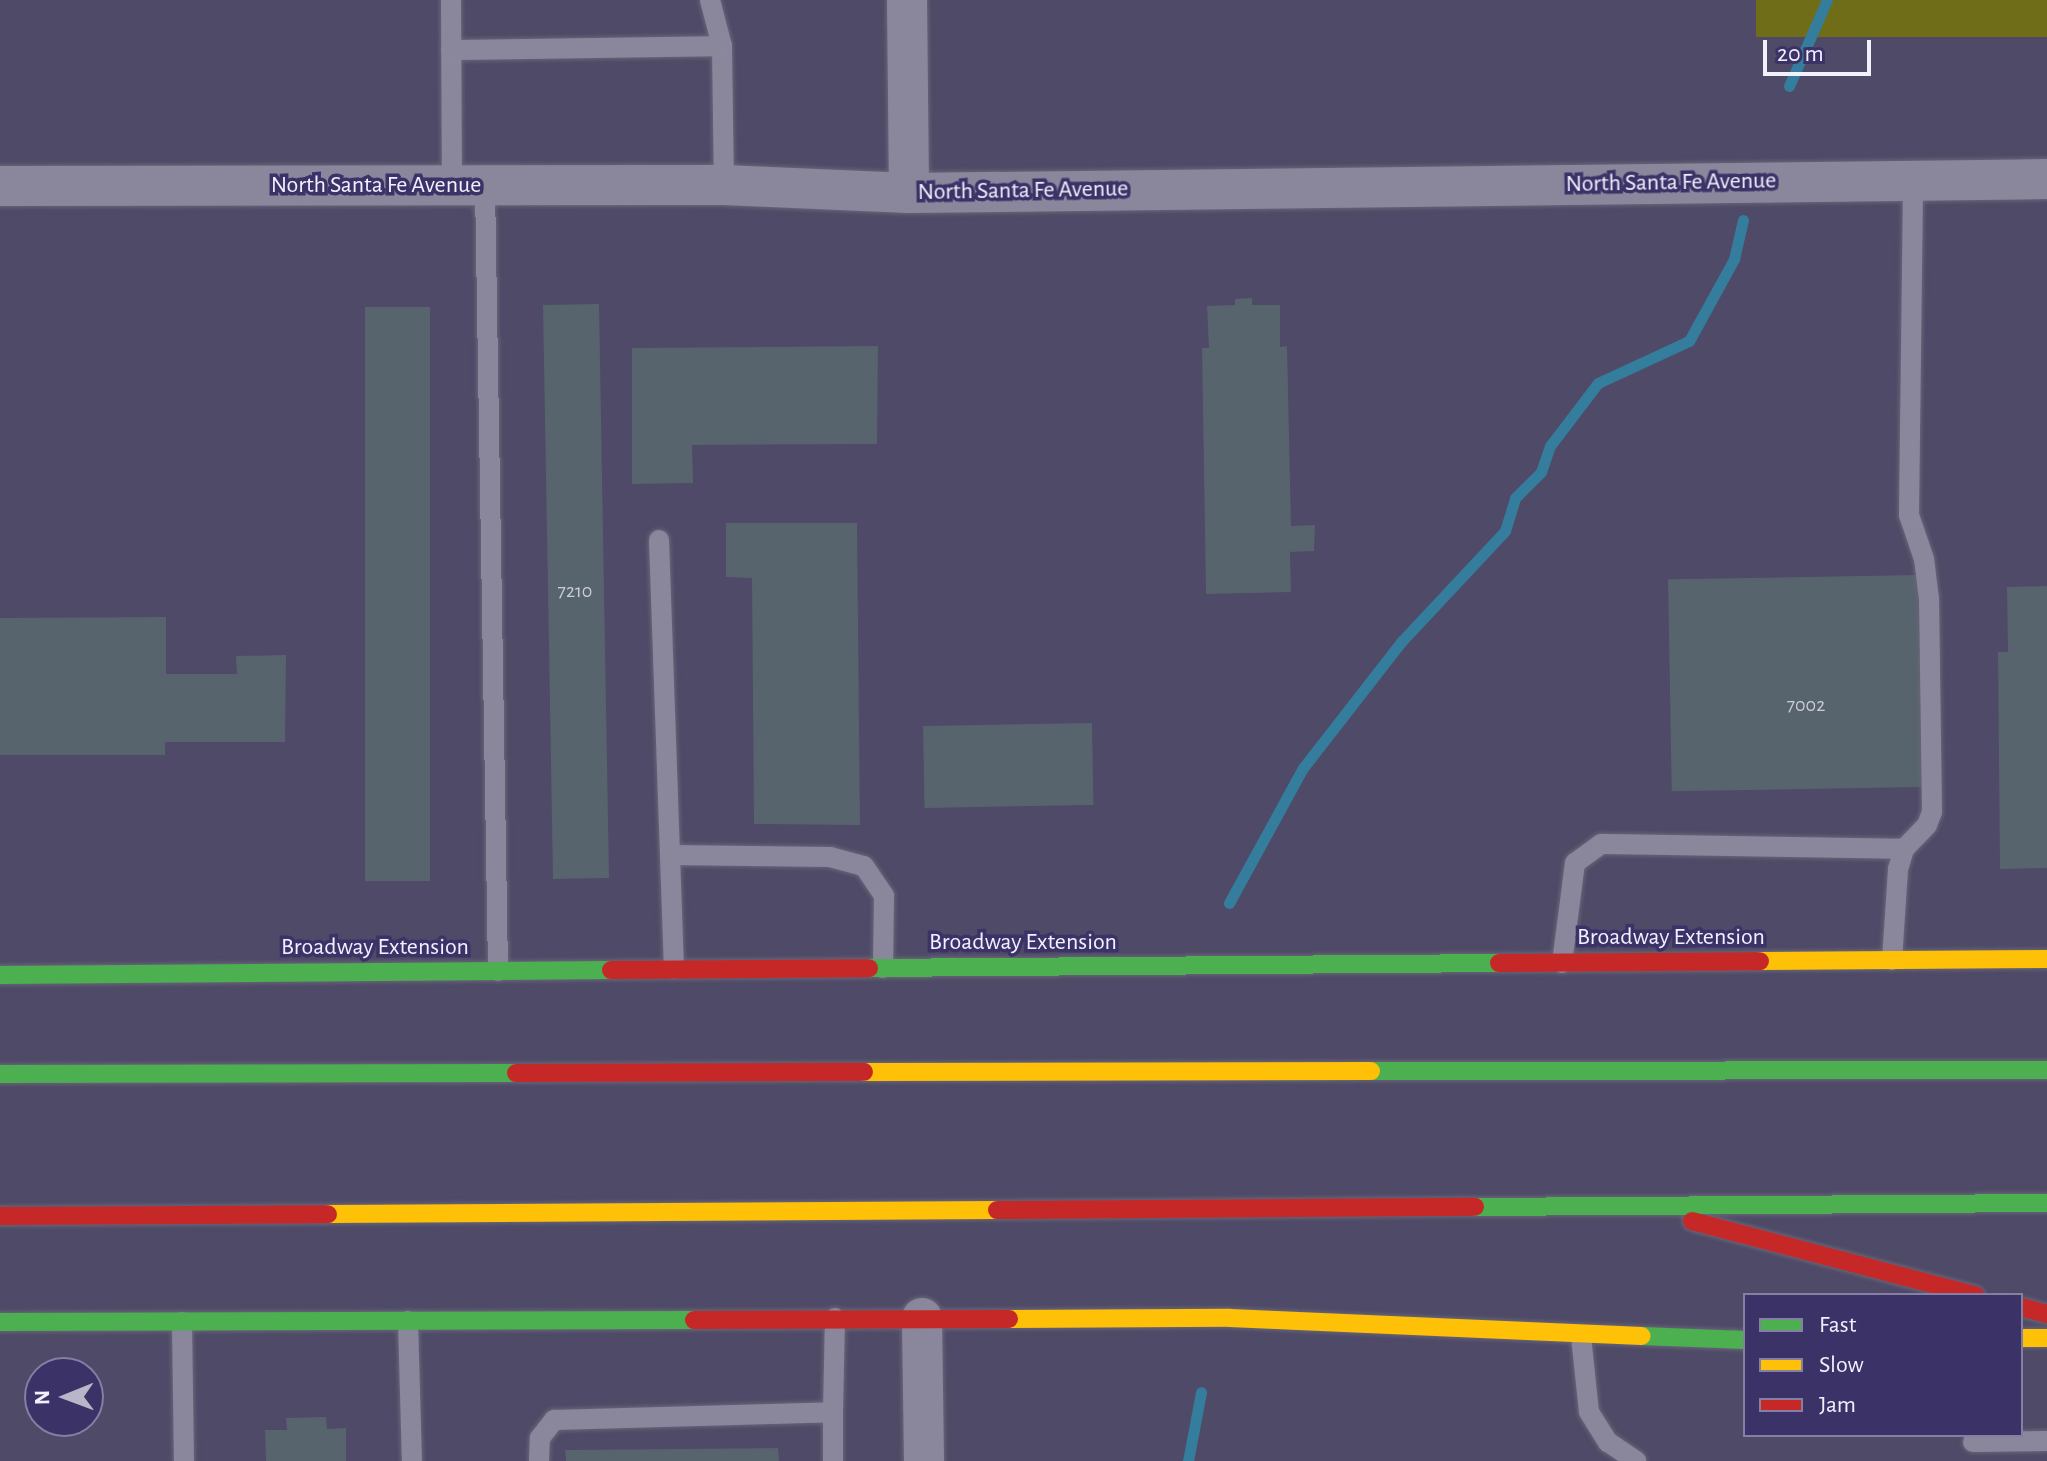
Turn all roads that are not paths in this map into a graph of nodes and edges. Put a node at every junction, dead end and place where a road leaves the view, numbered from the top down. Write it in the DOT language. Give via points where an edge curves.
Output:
graph roads {
  1 [pos="451,0"];
  2 [pos="710,0"];
  3 [pos="907,0"];
  4 [pos="722,46"];
  5 [pos="451,50"];
  6 [pos="2047,179"];
  7 [pos="1913,180"];
  8 [pos="724,185"];
  9 [pos="0,186"];
  10 [pos="469,186"];
  11 [pos="909,193"];
  12 [pos="659,540"];
  13 [pos="1904,849"];
  14 [pos="670,855"];
  15 [pos="2047,959"];
  16 [pos="1892,960"];
  17 [pos="1562,963"];
  18 [pos="883,968"];
  19 [pos="674,969"];
  20 [pos="498,971"];
  21 [pos="0,975"];
  22 [pos="2047,1070"];
  23 [pos="0,1074"];
  24 [pos="2047,1203"];
  25 [pos="1636,1207"];
  26 [pos="0,1216"];
  27 [pos="1967,1293"];
  28 [pos="2023,1308"];
  29 [pos="2047,1314"];
  30 [pos="835,1318"];
  31 [pos="922,1318"];
  32 [pos="408,1321"];
  33 [pos="0,1322"];
  34 [pos="182,1322"];
  35 [pos="1581,1336"];
  36 [pos="2023,1338"];
  37 [pos="2047,1338"];
  38 [pos="1743,1340"];
  39 [pos="833,1412"];
  40 [pos="2047,1441"];
  41 [pos="1973,1442"];
  42 [pos="184,1461"];
  43 [pos="412,1461"];
  44 [pos="539,1461"];
  45 [pos="833,1461"];
  46 [pos="924,1461"];
  47 [pos="1636,1461"];
  1 -- 5 [label="lane"];
  2 -- 4 [label="lane"];
  3 -- 11 [label="street"];
  4 -- 5 [label="lane"];
  4 -- 8 [label="lane"];
  5 -- 10 [label="lane"];
  6 -- 7 [label="street, North Santa Fe Avenue"];
  7 -- 11 [label="street, North Santa Fe Avenue"];
  7 -- 13 [label="lane" via="1909,515 1924,559 1929,599 1932,812"];
  8 -- 10 [label="street, North Santa Fe Avenue"];
  8 -- 11 [label="street, North Santa Fe Avenue"];
  9 -- 10 [label="street, North Santa Fe Avenue"];
  10 -- 20 [label="lane"];
  12 -- 14 [label="lane"];
  13 -- 16 [label="lane" via="1894,903"];
  13 -- 17 [label="lane" via="1601,844 1575,863"];
  14 -- 18 [label="lane" via="830,857 864,866 884,896"];
  14 -- 19 [label="lane"];
  15 -- 16 [label="main road, Broadway Extension"];
  16 -- 17 [label="main road, Broadway Extension"];
  17 -- 18 [label="main road, Broadway Extension"];
  18 -- 19 [label="main road, Broadway Extension"];
  19 -- 20 [label="main road, Broadway Extension"];
  20 -- 21 [label="main road, Broadway Extension"];
  22 -- 23 [label="main road"];
  24 -- 25 [label="main road"];
  25 -- 26 [label="main road"];
  25 -- 27 [label="main road"];
  28 -- 29 [label="main road"];
  30 -- 31 [label="main road"];
  30 -- 32 [label="main road"];
  30 -- 39 [label="lane"];
  31 -- 35 [label="main road" via="1356,1322"];
  31 -- 46 [label="street"];
  32 -- 34 [label="main road"];
  32 -- 43 [label="lane"];
  33 -- 34 [label="main road"];
  34 -- 42 [label="lane"];
  35 -- 38 [label="main road"];
  35 -- 47 [label="lane" via="1589,1412 1608,1442"];
  36 -- 37 [label="main road"];
  39 -- 44 [label="lane" via="554,1420 540,1438"];
  39 -- 45 [label="lane"];
  40 -- 41 [label="lane"];
}
